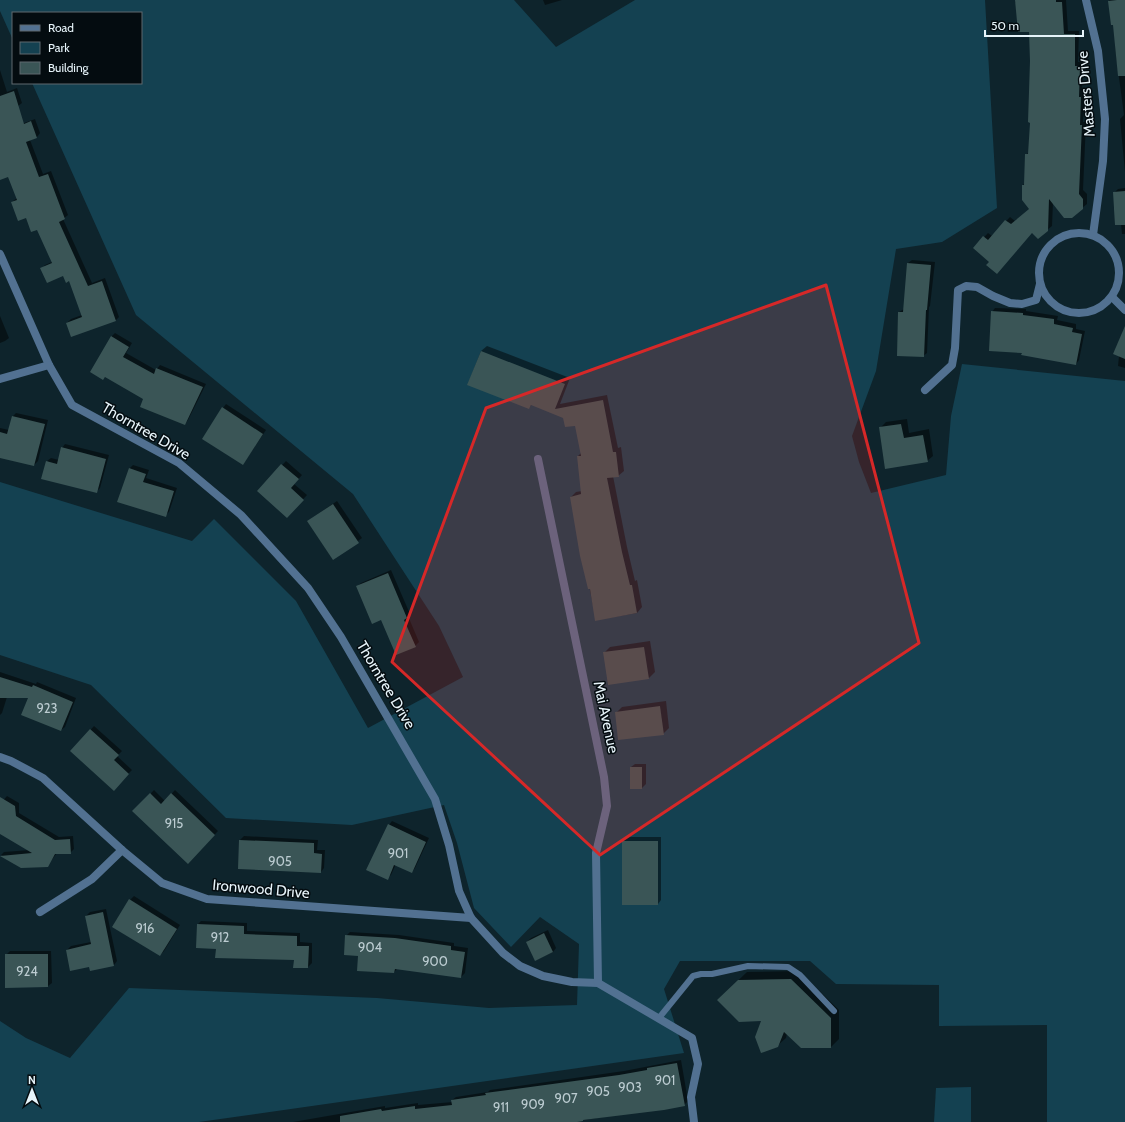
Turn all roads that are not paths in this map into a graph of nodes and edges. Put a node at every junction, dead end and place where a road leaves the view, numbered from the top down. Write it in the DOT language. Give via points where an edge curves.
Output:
graph roads {
  1 [pos="1086,0"];
  2 [pos="1093,235"];
  3 [pos="0,254"];
  4 [pos="1040,284"];
  5 [pos="1112,297"];
  6 [pos="1125,310"];
  7 [pos="49,365"];
  8 [pos="0,380"];
  9 [pos="926,390"];
  10 [pos="538,458"];
  11 [pos="0,757"];
  12 [pos="122,850"];
  13 [pos="40,912"];
  14 [pos="471,918"];
  15 [pos="598,983"];
  16 [pos="834,1011"];
  17 [pos="659,1018"];
  18 [pos="694,1122"];
  1 -- 2 [label="street, Masters Drive" via="1098,51 1105,119 1104,161"];
  2 -- 4 [label="street" via="1080,232 1067,234 1047,248 1038,272"];
  2 -- 5 [label="street" via="1108,245 1118,261 1118,286"];
  3 -- 7 [label="street, Thorntree Drive"];
  4 -- 5 [label="street" via="1054,306 1066,312 1092,312"];
  4 -- 9 [label="street" via="1036,300 1022,304 993,296 977,287 966,286 958,290 952,365"];
  5 -- 6 [label="street"];
  7 -- 8 [label="street"];
  7 -- 14 [label="street, Thorntree Drive" via="72,405 179,463 241,516 308,588 341,637 435,799 459,891"];
  10 -- 15 [label="street, Mai Avenue" via="604,777 607,806 596,853"];
  11 -- 12 [label="street, Ironwood Drive" via="43,778"];
  12 -- 13 [label="street" via="92,879"];
  12 -- 14 [label="street, Ironwood Drive" via="162,883 207,899"];
  14 -- 15 [label="street, Thorntree Drive" via="503,953 520,966 543,976 572,982"];
  15 -- 17 [label="street, Thorntree Drive"];
  16 -- 17 [label="lane" via="800,975 788,967 748,966 693,976"];
  17 -- 18 [label="street, Thorntree Drive" via="692,1038 698,1064 691,1097"];
}
